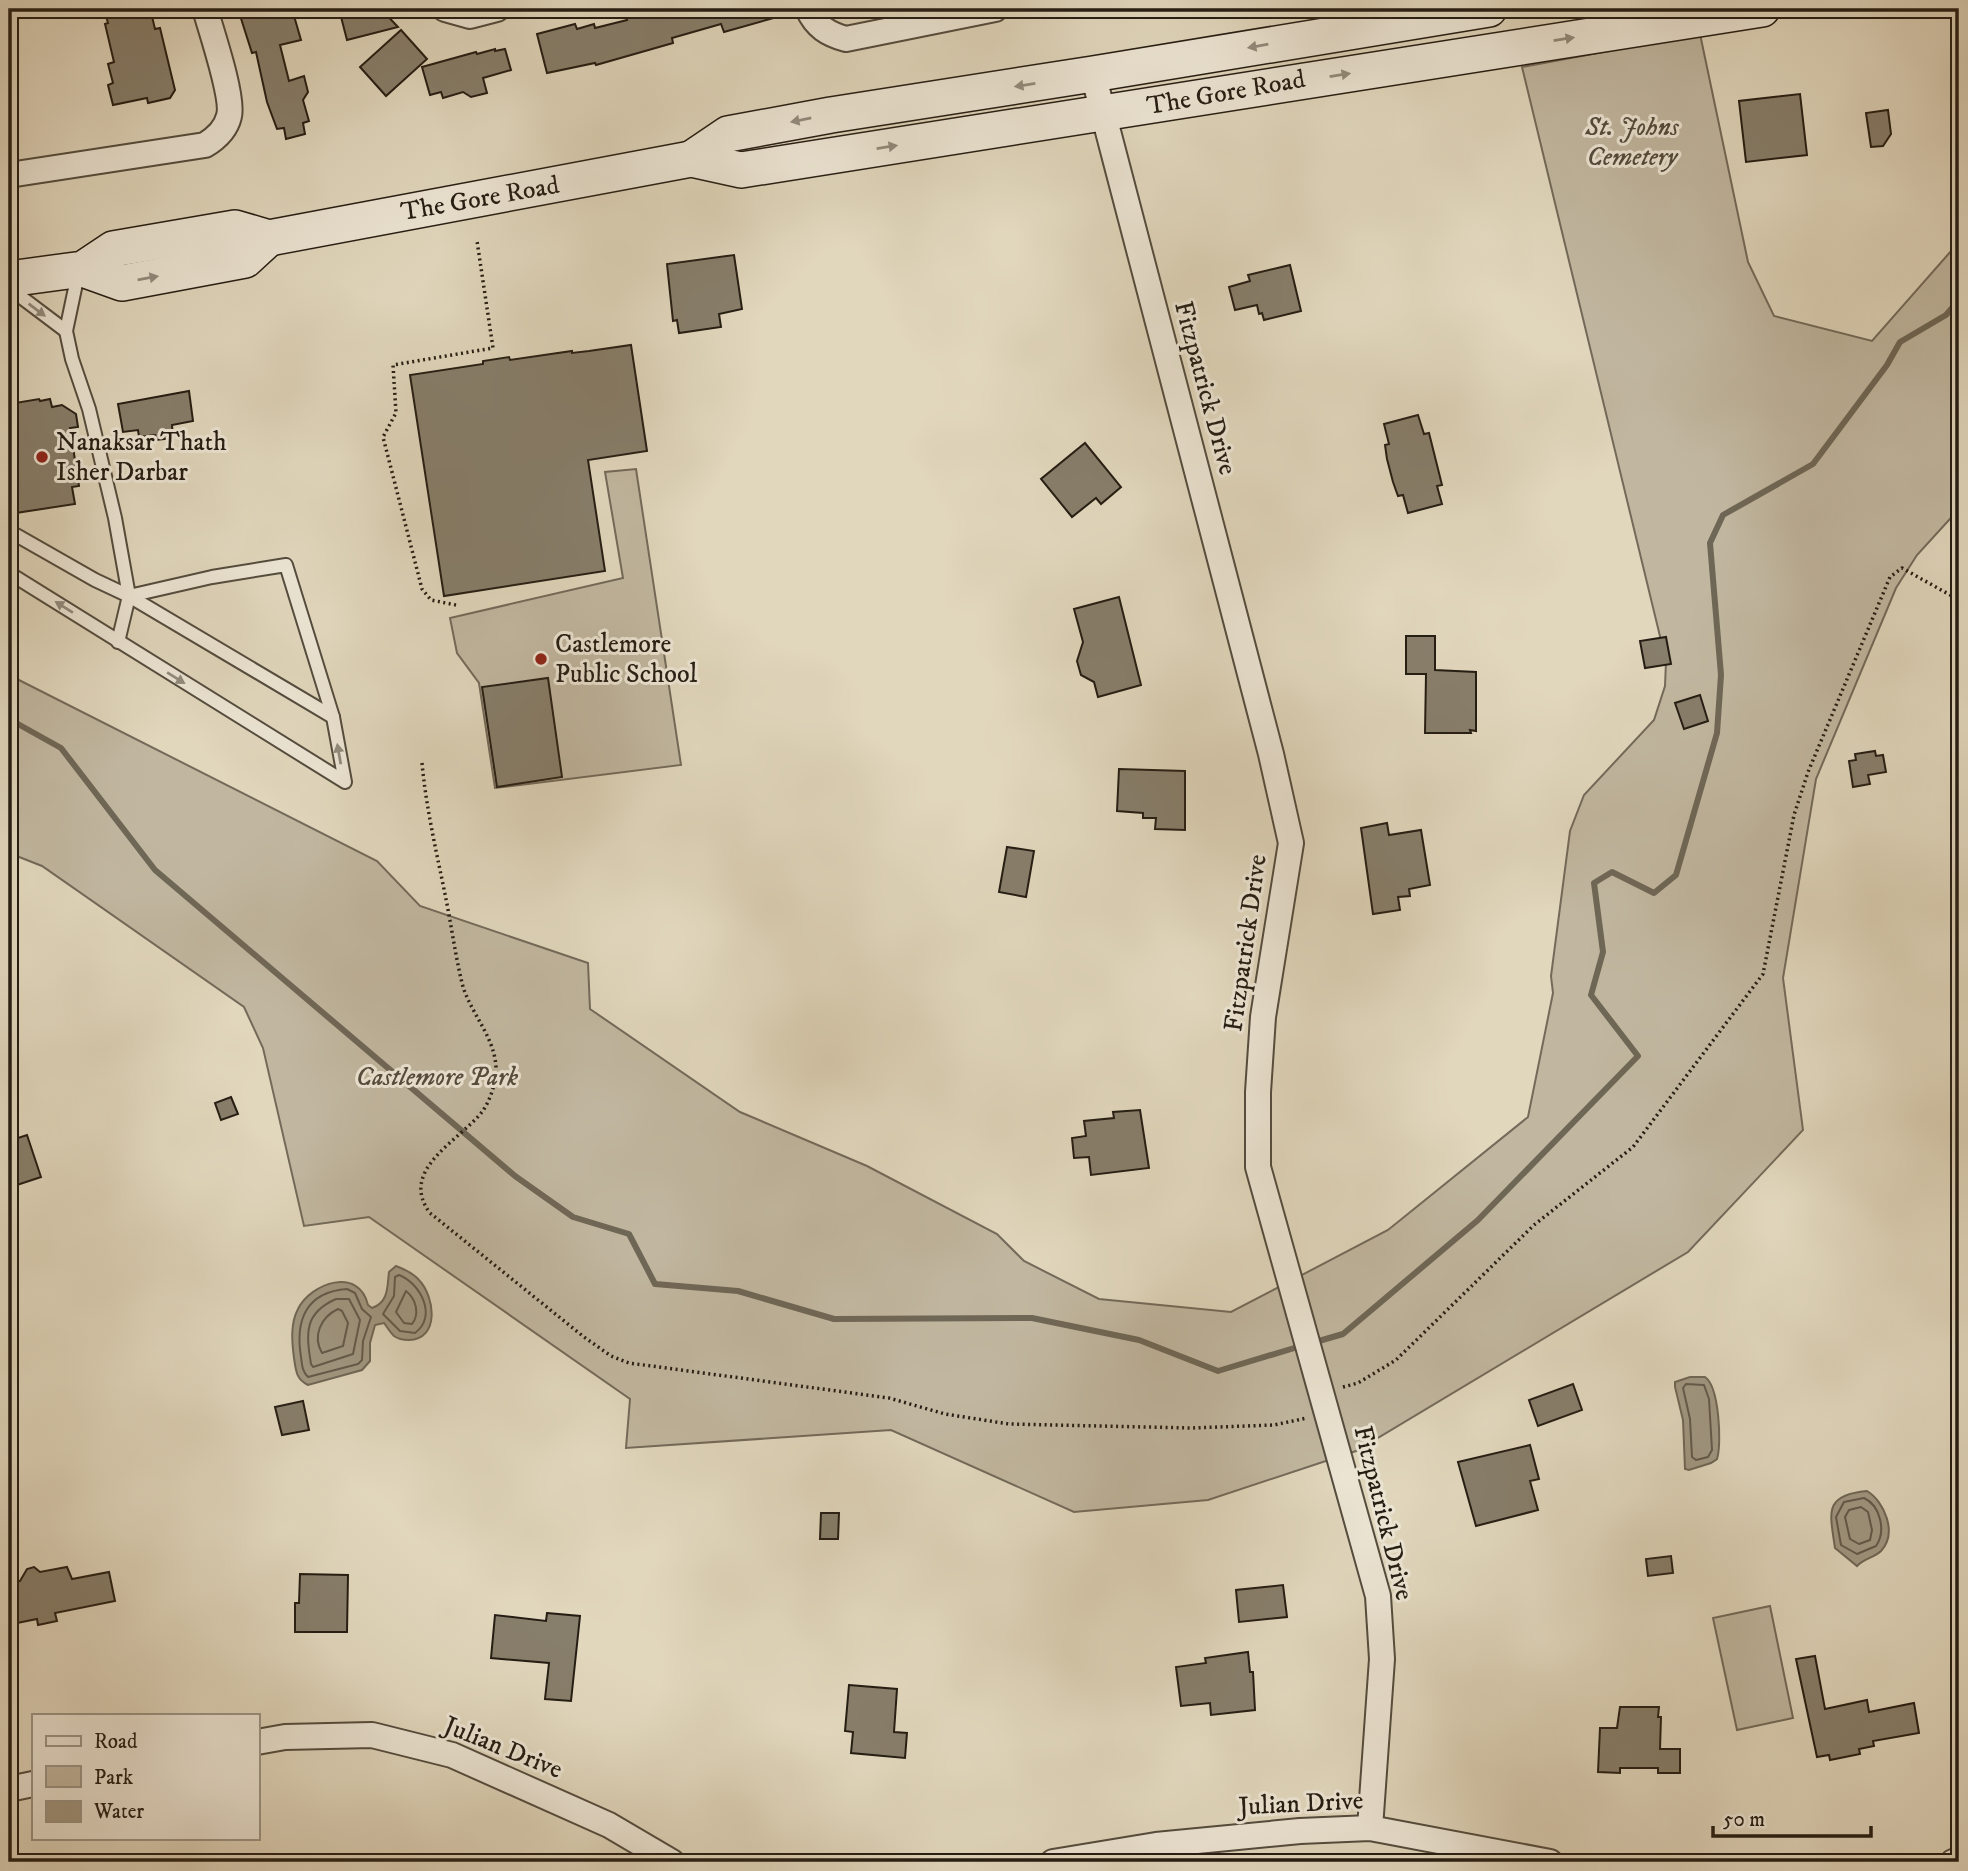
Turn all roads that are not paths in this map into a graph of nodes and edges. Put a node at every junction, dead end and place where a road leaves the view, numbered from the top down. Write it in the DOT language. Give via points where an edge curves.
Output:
graph roads {
  1 [pos="205,9"];
  2 [pos="445,9"];
  3 [pos="497,9"];
  4 [pos="808,9"];
  5 [pos="995,9"];
  6 [pos="1489,9"];
  7 [pos="1762,9"];
  8 [pos="1093,74"];
  9 [pos="1103,114"];
  10 [pos="691,159"];
  11 [pos="9,175"];
  12 [pos="81,269"];
  13 [pos="9,279"];
  14 [pos="9,288"];
  15 [pos="66,331"];
  16 [pos="9,547"];
  17 [pos="9,573"];
  18 [pos="129,596"];
  19 [pos="118,642"];
  20 [pos="333,717"];
  21 [pos="259,1742"];
  22 [pos="32,1784"];
  23 [pos="9,1789"];
  24 [pos="1370,1828"];
  25 [pos="1959,1860"];
  26 [pos="672,1862"];
  27 [pos="1053,1862"];
  28 [pos="1550,1862"];
  29 [pos="1953,1862"];
  1 -- 11 [label="street" via="230,115 215,139 205,145"];
  2 -- 3 [label="street" via="470,16"];
  4 -- 5 [label="street" via="827,33 846,39"];
  6 -- 8 [label="main road, The Gore Road, one-way"];
  9 -- 7 [label="main road, The Gore Road, one-way"];
  8 -- 9 [label="street, Fitzpatrick Drive"];
  8 -- 10 [label="main road, The Gore Road, one-way" via="728,134"];
  10 -- 9 [label="main road, The Gore Road, one-way" via="741,170"];
  9 -- 24 [label="street, Fitzpatrick Drive" via="1291,844 1263,1017 1258,1167 1378,1596 1382,1659"];
  10 -- 12 [label="main road, The Gore Road" via="269,238 235,228 113,249"];
  12 -- 13 [label="main road, The Gore Road"];
  12 -- 15 [label="lane"];
  14 -- 15 [label="lane, one-way"];
  15 -- 18 [label="lane" via="115,518"];
  16 -- 18 [label="lane" via="16,535"];
  19 -- 17 [label="lane, one-way"];
  18 -- 19 [label="lane"];
  18 -- 20 [label="lane"];
  18 -- 20 [label="lane" via="286,565"];
  19 -- 20 [label="lane, one-way" via="345,782"];
  21 -- 26 [label="street, Julian Drive" via="372,1735 452,1755 609,1825"];
  22 -- 23 [label="street"];
  24 -- 27 [label="street, Julian Drive" via="1156,1844"];
  24 -- 28 [label="street, Julian Drive"];
  25 -- 29 [label="street"];
}
